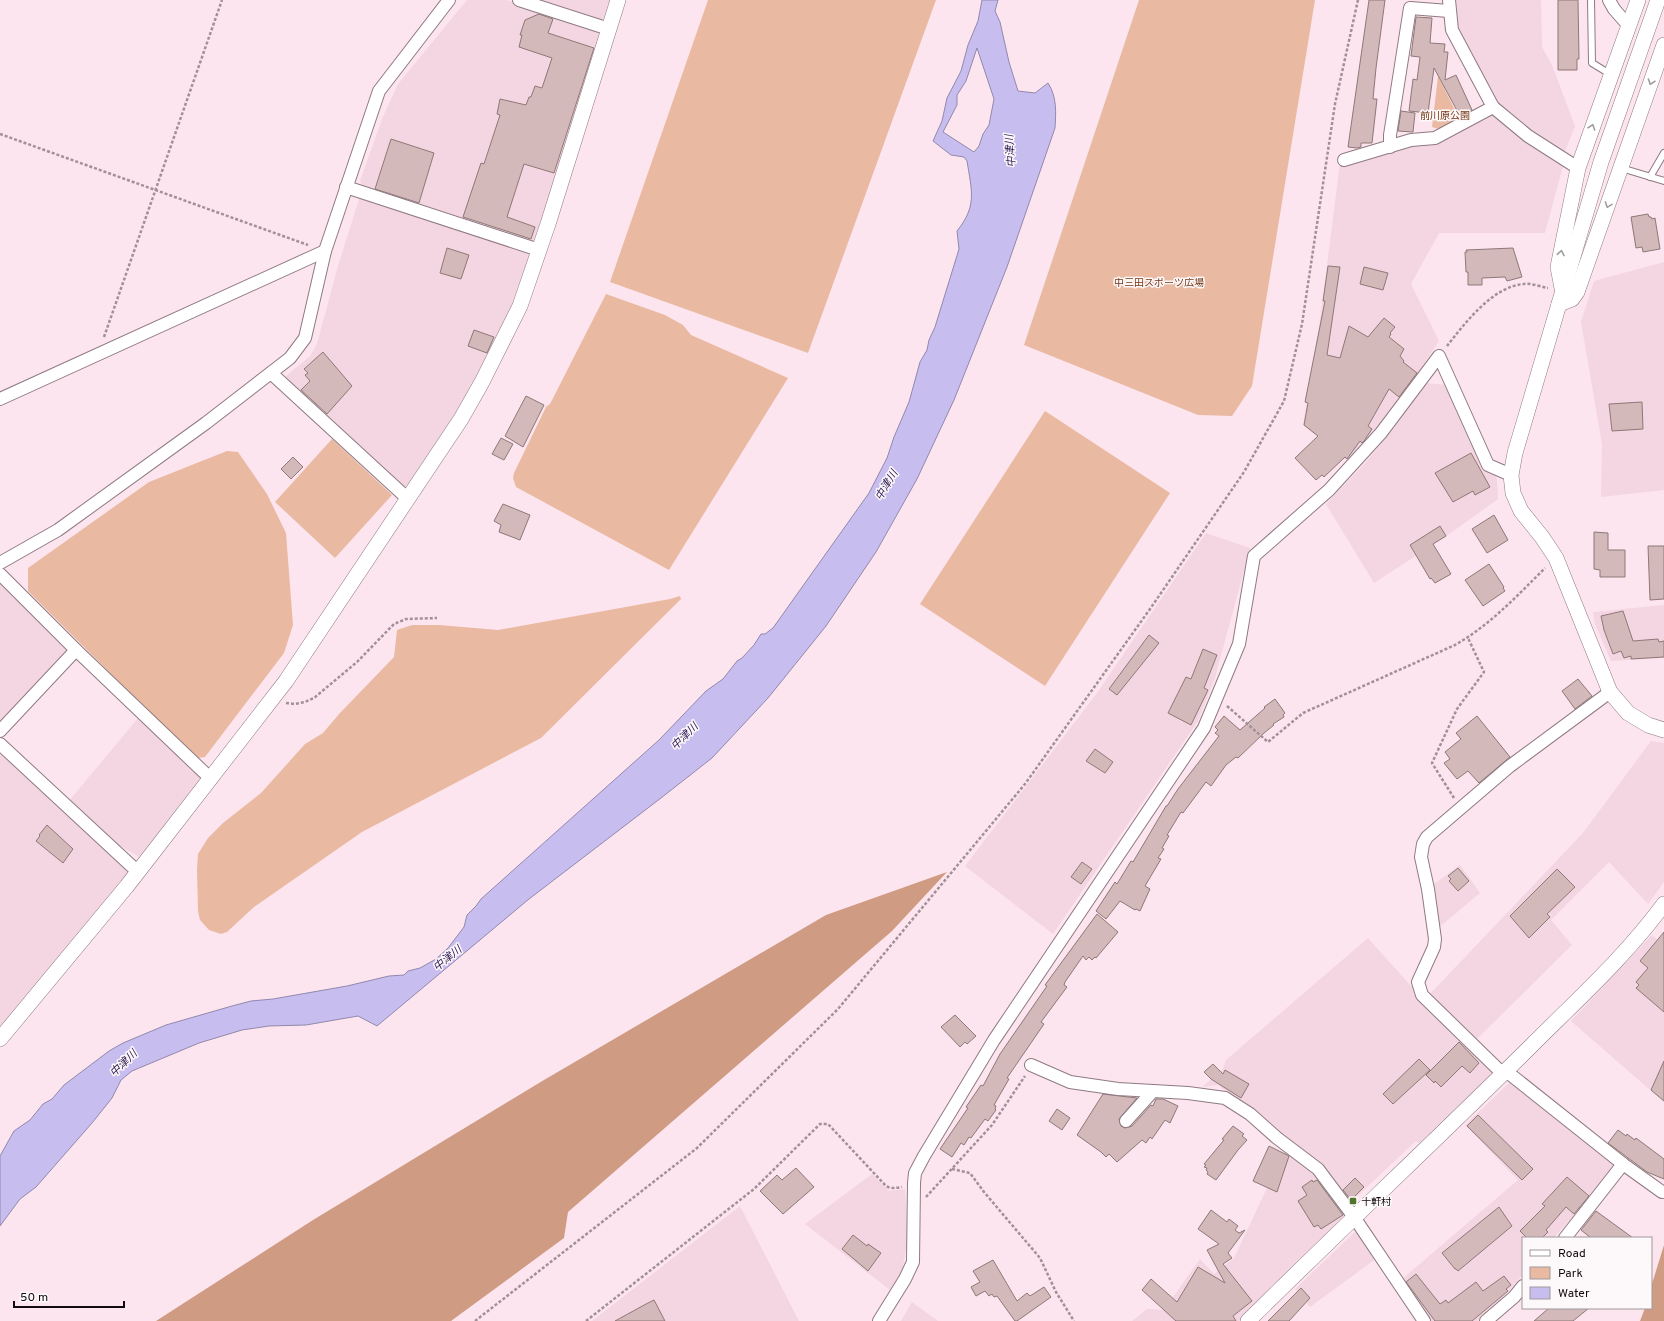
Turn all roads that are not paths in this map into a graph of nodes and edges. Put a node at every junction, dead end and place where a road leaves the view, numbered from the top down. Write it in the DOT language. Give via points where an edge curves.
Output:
graph roads {
  1 [pos="449,0"];
  2 [pos="519,0"];
  3 [pos="618,0"];
  4 [pos="1591,0"];
  5 [pos="1609,0"];
  6 [pos="1638,0"];
  7 [pos="1658,0"];
  8 [pos="1449,5"];
  9 [pos="1628,25"];
  10 [pos="609,29"];
  11 [pos="1663,51"];
  12 [pos="1610,74"];
  13 [pos="1493,107"];
  14 [pos="1390,147"];
  15 [pos="1664,153"];
  16 [pos="1344,160"];
  17 [pos="1578,168"];
  18 [pos="1621,168"];
  19 [pos="1650,177"];
  20 [pos="1664,181"];
  21 [pos="346,187"];
  22 [pos="539,250"];
  23 [pos="325,251"];
  24 [pos="1561,298"];
  25 [pos="271,373"];
  26 [pos="0,399"];
  27 [pos="1511,475"];
  28 [pos="407,498"];
  29 [pos="0,563"];
  30 [pos="0,574"];
  31 [pos="76,650"];
  32 [pos="1610,692"];
  33 [pos="1664,730"];
  34 [pos="0,731"];
  35 [pos="0,744"];
  36 [pos="211,779"];
  37 [pos="138,872"];
  38 [pos="1664,904"];
  39 [pos="0,1039"];
  40 [pos="1031,1065"];
  41 [pos="1506,1071"];
  42 [pos="1153,1091"];
  43 [pos="1126,1120"];
  44 [pos="1623,1164"];
  45 [pos="1662,1192"];
  46 [pos="1354,1217"];
  47 [pos="1566,1237"];
  48 [pos="1522,1287"];
  49 [pos="879,1321"];
  50 [pos="1248,1321"];
  51 [pos="1424,1321"];
  52 [pos="1486,1321"];
  1 -- 21 [label="street" via="379,91"];
  2 -- 10 [label="street"];
  3 -- 10 [label="street"];
  4 -- 12 [label="lane" via="1592,63"];
  5 -- 9 [label="street"];
  6 -- 9 [label="street"];
  7 -- 24 [label="street" via="1600,162"];
  8 -- 13 [label="street" via="1452,30"];
  8 -- 14 [label="street" via="1410,8"];
  9 -- 12 [label="street"];
  10 -- 22 [label="street"];
  11 -- 18 [label="street, one-way"];
  17 -- 12 [label="street, one-way"];
  13 -- 14 [label="street" via="1435,138 1411,140"];
  13 -- 17 [label="street" via="1528,136"];
  14 -- 16 [label="street"];
  15 -- 19 [label="lane"];
  24 -- 17 [label="street, one-way" via="1558,267"];
  18 -- 19 [label="lane"];
  18 -- 24 [label="street, one-way" via="1577,292 1572,299"];
  19 -- 20 [label="lane"];
  21 -- 22 [label="street"];
  21 -- 23 [label="street"];
  22 -- 28 [label="street" via="520,306 482,382 461,419"];
  23 -- 25 [label="street" via="305,338 290,358"];
  23 -- 26 [label="street"];
  24 -- 27 [label="street" via="1515,453"];
  25 -- 28 [label="street"];
  25 -- 29 [label="street" via="58,530"];
  27 -- 32 [label="street" via="1513,493 1521,511 1556,558"];
  27 -- 49 [label="street" via="1488,465 1439,356 1381,433 1329,490 1254,556 1239,644 1204,728 994,1040 915,1173 913,1262"];
  28 -- 36 [label="street" via="273,697"];
  30 -- 31 [label="street"];
  31 -- 34 [label="street"];
  31 -- 36 [label="street"];
  32 -- 33 [label="street" via="1628,713 1648,725"];
  32 -- 41 [label="street" via="1510,766 1431,833 1423,844 1421,857 1435,940 1418,982 1422,995 1502,1073"];
  35 -- 37 [label="street"];
  36 -- 37 [label="street"];
  37 -- 39 [label="street"];
  38 -- 41 [label="street" via="1622,955"];
  40 -- 42 [label="street" via="1070,1082"];
  41 -- 44 [label="street"];
  41 -- 46 [label="street"];
  42 -- 43 [label="street"];
  42 -- 46 [label="street" via="1225,1098 1250,1114 1318,1169"];
  44 -- 45 [label="street"];
  44 -- 47 [label="street"];
  46 -- 50 [label="street"];
  46 -- 51 [label="street"];
  48 -- 52 [label="street"];
}
